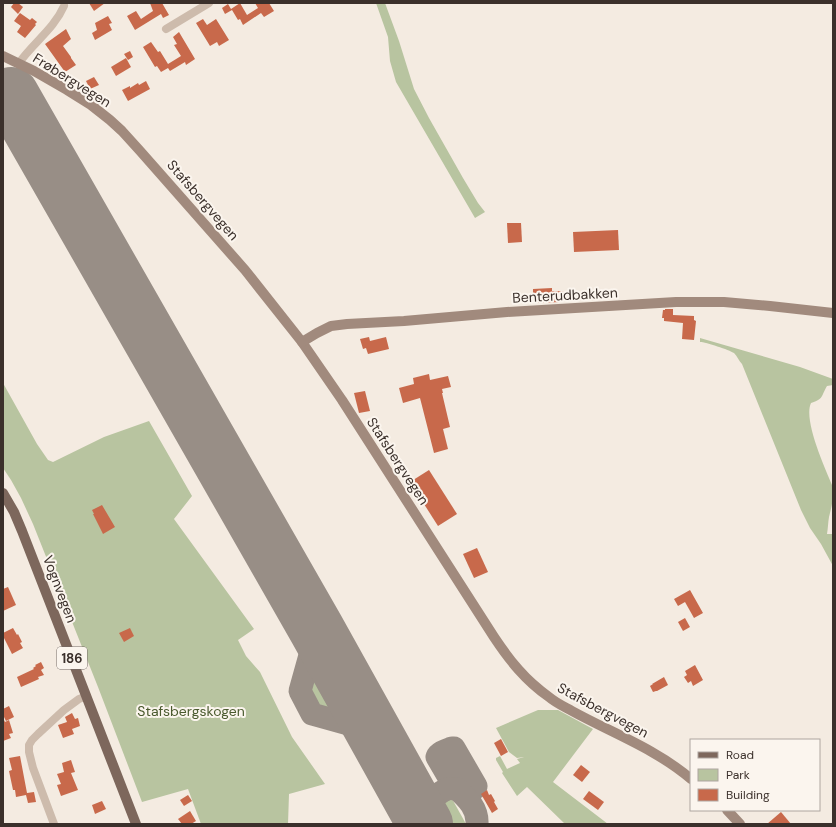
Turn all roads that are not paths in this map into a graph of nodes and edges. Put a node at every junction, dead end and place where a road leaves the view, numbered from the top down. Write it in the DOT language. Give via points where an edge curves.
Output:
graph roads {
  1 [pos="209,3"];
  2 [pos="64,6"];
  3 [pos="166,28"];
  4 [pos="3,56"];
  5 [pos="19,63"];
  6 [pos="110,120"];
  7 [pos="833,313"];
  8 [pos="302,342"];
  9 [pos="3,493"];
  10 [pos="87,696"];
  11 [pos="690,778"];
  12 [pos="728,811"];
  13 [pos="54,824"];
  14 [pos="136,824"];
  15 [pos="740,824"];
  1 -- 3 [label="street"];
  2 -- 5 [label="street, Frøbergvegen" via="54,24"];
  4 -- 5 [label="main road, Frøbergvegen"];
  5 -- 6 [label="main road, Frøbergvegen" via="79,97"];
  6 -- 8 [label="main road, Stafsbergvegen" via="245,270"];
  7 -- 8 [label="main road, Benterudbakken" via="732,303 676,302 347,324 331,326"];
  8 -- 11 [label="main road, Stafsbergvegen" via="494,637 522,675 550,698 655,754"];
  9 -- 10 [label="main road, Vognvegen / 186" via="22,531"];
  10 -- 13 [label="street" via="64,710 29,745 33,768"];
  10 -- 14 [label="main road, Vognvegen / 186"];
  12 -- 15 [label="main road"];
}
